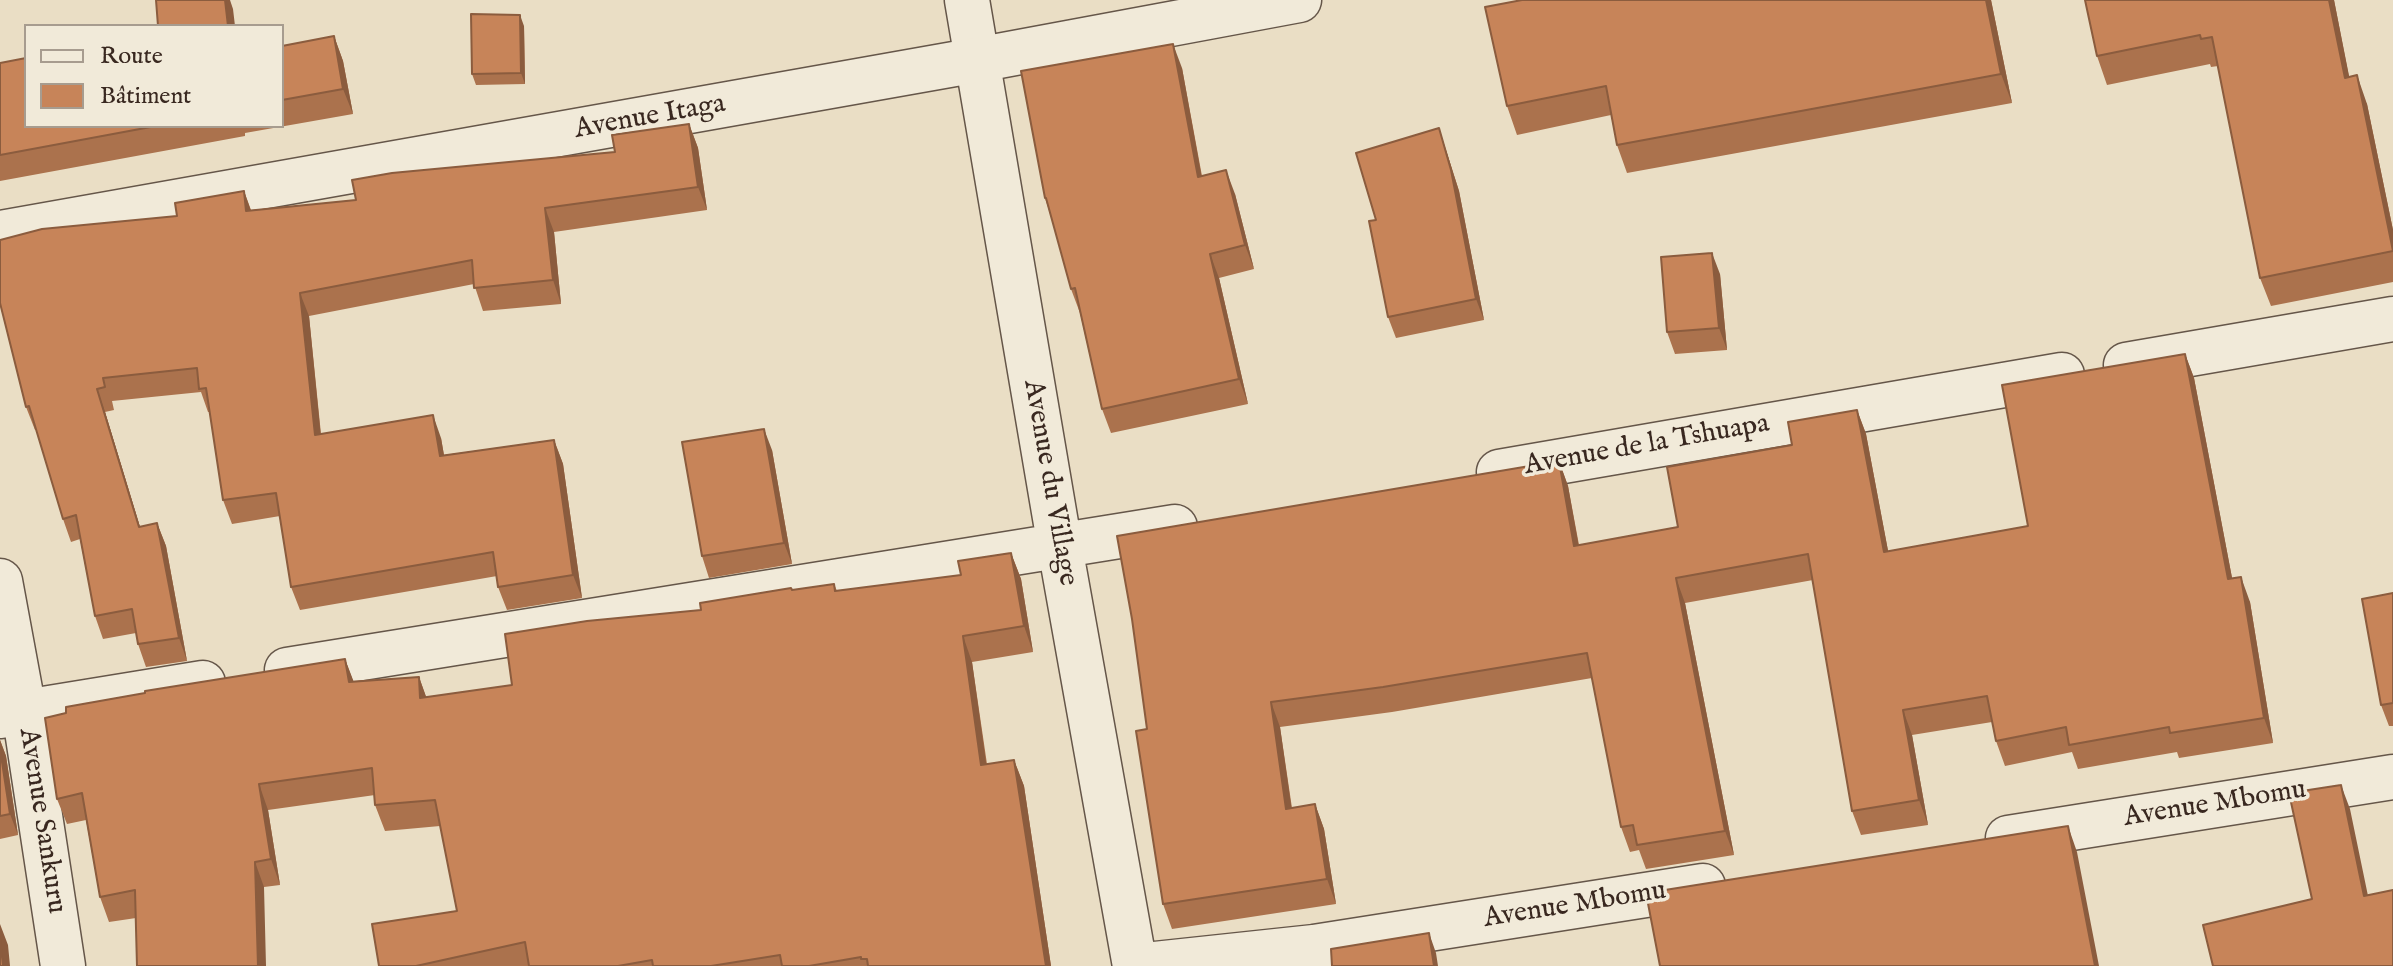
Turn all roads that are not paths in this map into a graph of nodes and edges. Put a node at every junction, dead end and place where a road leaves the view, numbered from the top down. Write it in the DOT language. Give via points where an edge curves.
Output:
graph roads {
  1 [pos="967,0"];
  2 [pos="1299,0"];
  3 [pos="977,60"];
  4 [pos="0,233"];
  5 [pos="2393,319"];
  6 [pos="1467,477"];
  7 [pos="1216,520"];
  8 [pos="1060,547"];
  9 [pos="0,581"];
  10 [pos="12,714"];
  11 [pos="2393,777"];
  12 [pos="1971,843"];
  13 [pos="1737,880"];
  14 [pos="63,966"];
  15 [pos="1135,966"];
  1 -- 3 [label="street, Avenue du Village"];
  2 -- 3 [label="street, Avenue Itaga"];
  3 -- 4 [label="street, Avenue Itaga"];
  3 -- 8 [label="street, Avenue du Village"];
  5 -- 6 [label="street, Avenue de la Tshuapa"];
  7 -- 8 [label="street"];
  8 -- 10 [label="street"];
  8 -- 15 [label="street, Avenue du Village"];
  9 -- 10 [label="street, Avenue Sankuru"];
  10 -- 14 [label="street, Avenue Sankuru"];
  11 -- 12 [label="street, Avenue Mbomu"];
  13 -- 15 [label="street, Avenue Mbomu" via="1314,947"];
}
